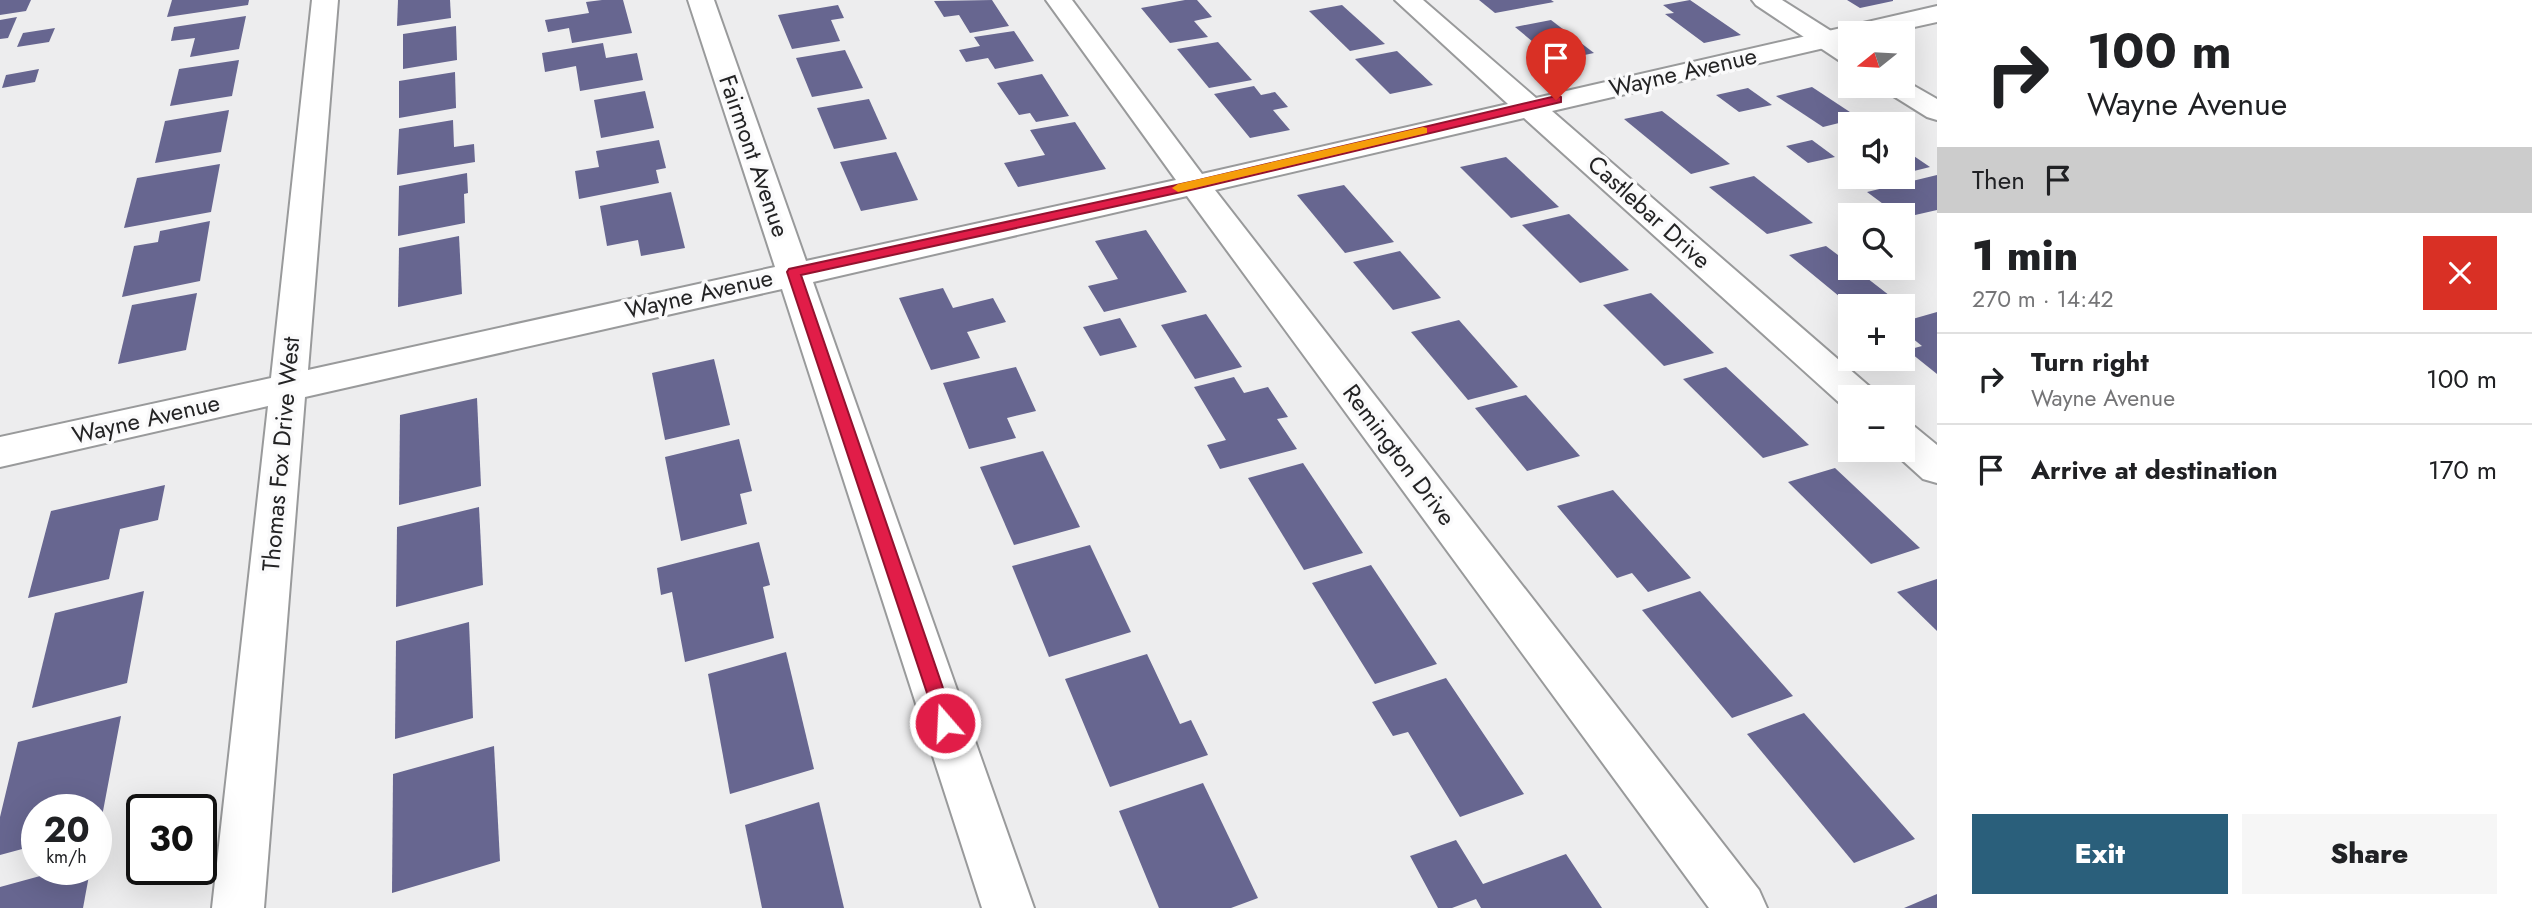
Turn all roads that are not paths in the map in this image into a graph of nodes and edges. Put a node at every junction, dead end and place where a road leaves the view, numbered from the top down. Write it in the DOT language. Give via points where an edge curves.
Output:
graph roads {
  1 [pos="325,0"];
  2 [pos="701,0"];
  3 [pos="1059,0"];
  4 [pos="1408,0"];
  5 [pos="1765,0"];
  6 [pos="1937,14"];
  7 [pos="1913,21"];
  8 [pos="1838,37"];
  9 [pos="1838,42"];
  10 [pos="1915,97"];
  11 [pos="1530,106"];
  12 [pos="1937,111"];
  13 [pos="1195,185"];
  14 [pos="794,272"];
  15 [pos="1844,385"];
  16 [pos="287,387"];
  17 [pos="1915,449"];
  18 [pos="0,452"];
  19 [pos="1937,468"];
  20 [pos="238,908"];
  21 [pos="1008,908"];
  22 [pos="1741,908"];
  1 -- 16 [label="street, Thomas Fox Drive West"];
  2 -- 14 [label="street, Fairmont Avenue"];
  3 -- 13 [label="street, Remington Drive"];
  4 -- 11 [label="street, Castlebar Drive"];
  5 -- 8 [label="street"];
  6 -- 7 [label="street, Wayne Avenue"];
  9 -- 11 [label="street, Wayne Avenue"];
  10 -- 12 [label="street"];
  11 -- 13 [label="street, Wayne Avenue"];
  11 -- 15 [label="street, Castlebar Drive"];
  13 -- 14 [label="street, Wayne Avenue"];
  13 -- 22 [label="street, Remington Drive"];
  14 -- 16 [label="street, Wayne Avenue"];
  14 -- 21 [label="street, Fairmont Avenue"];
  16 -- 18 [label="street, Wayne Avenue"];
  16 -- 20 [label="street, Thomas Fox Drive West"];
  17 -- 19 [label="street"];
}
